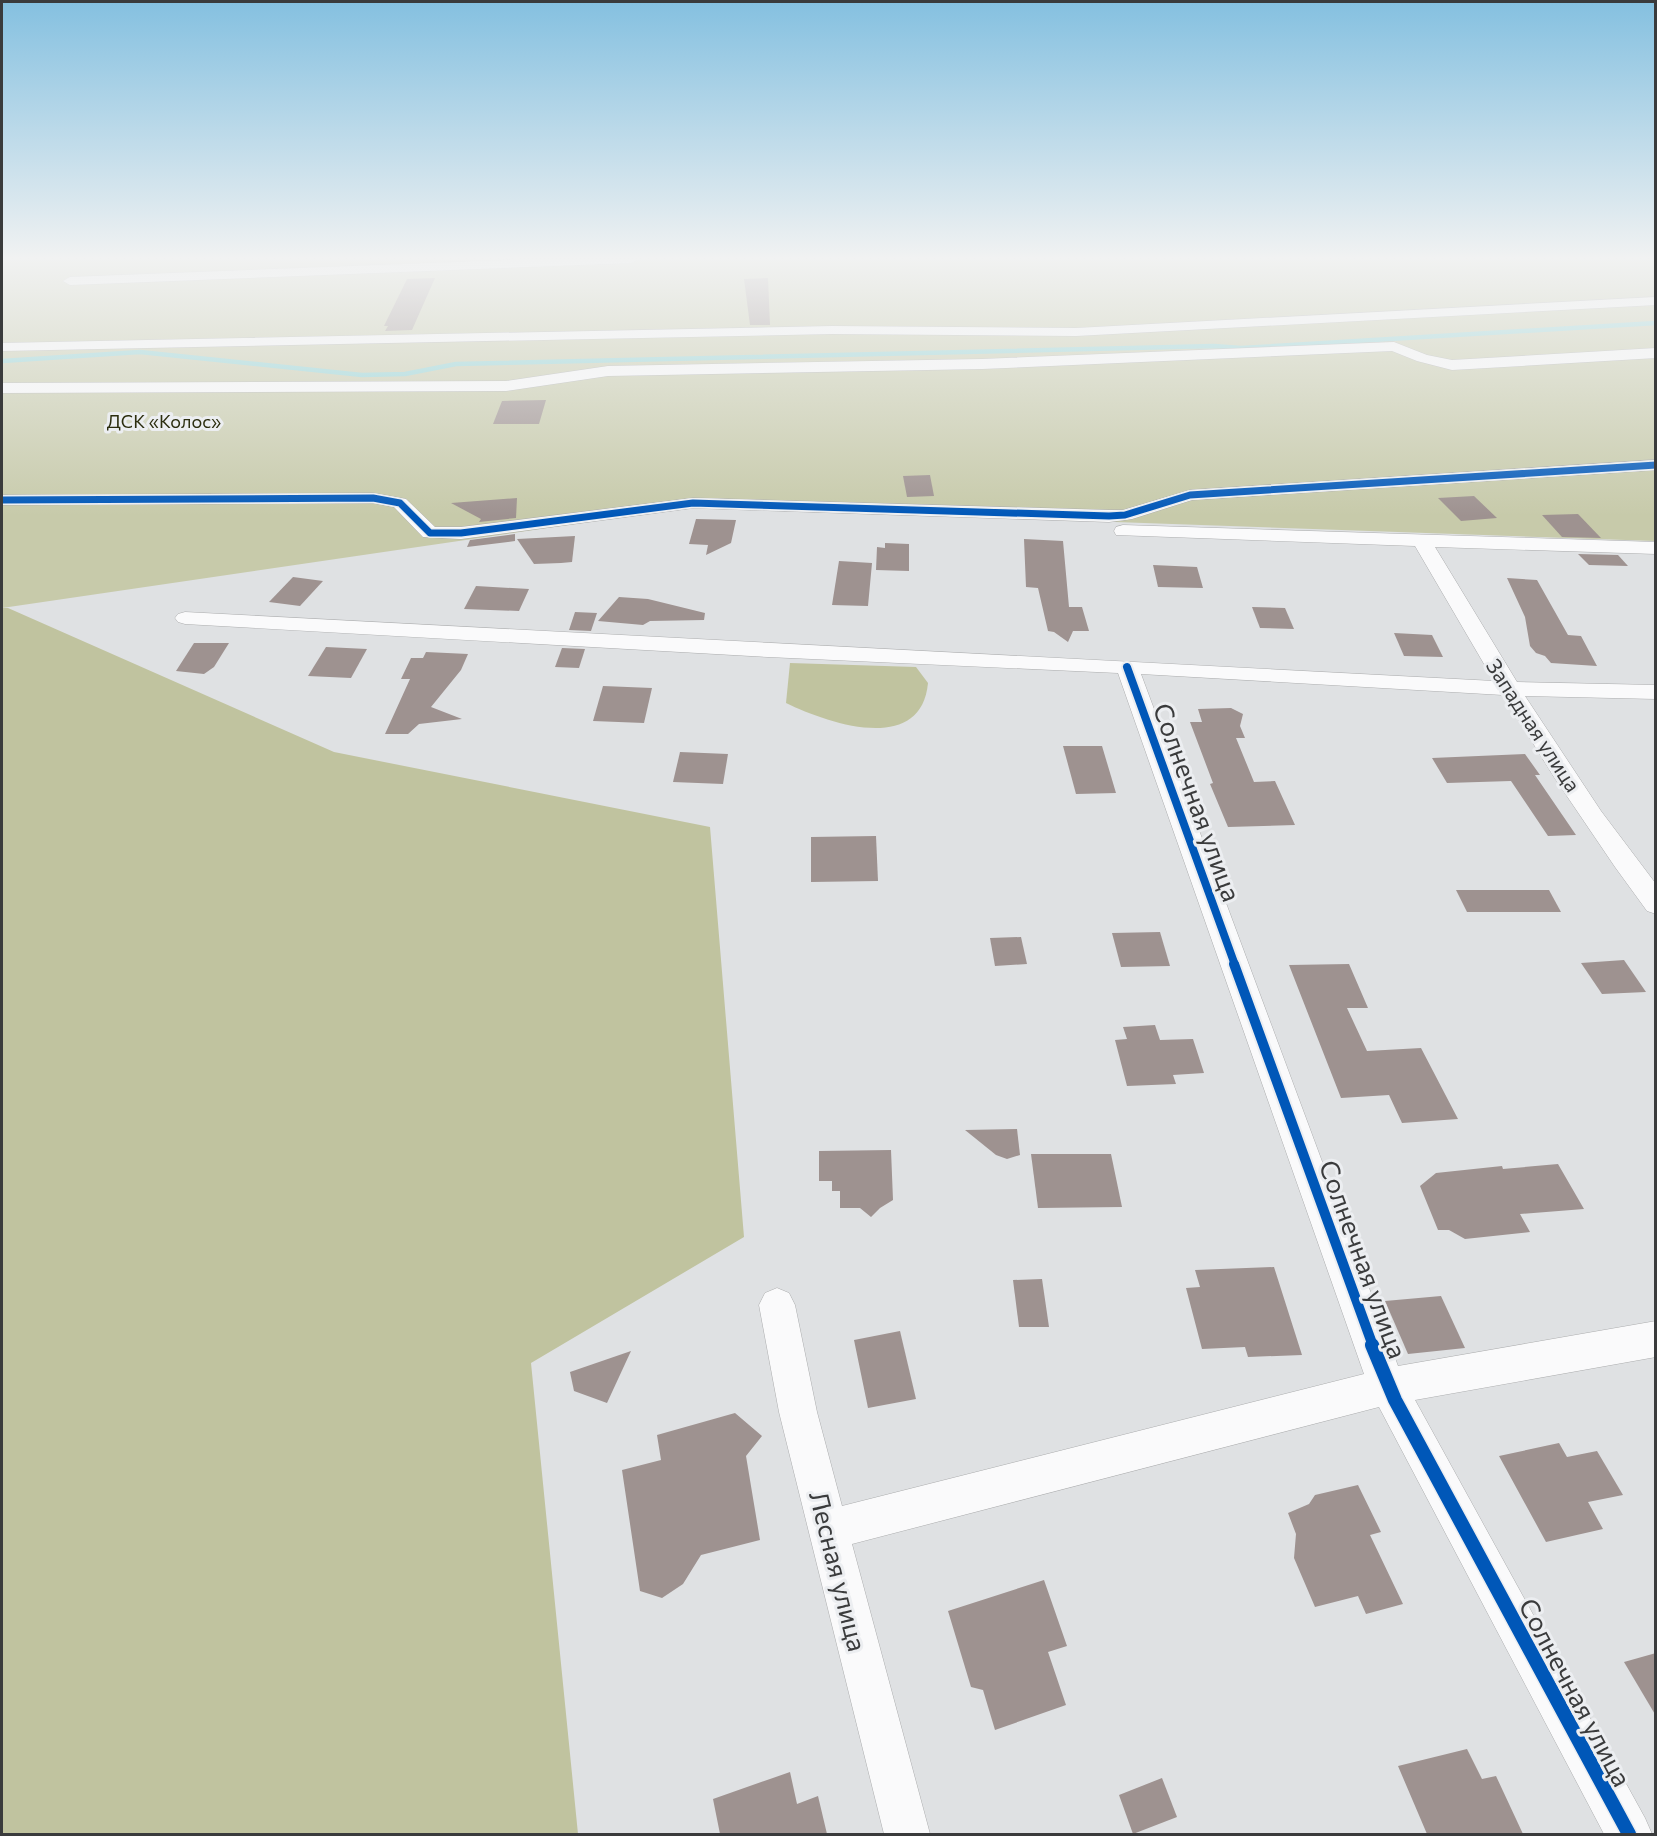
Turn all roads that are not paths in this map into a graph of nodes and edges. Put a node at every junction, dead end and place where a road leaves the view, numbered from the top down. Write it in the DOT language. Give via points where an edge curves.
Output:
graph roads {
  1 [pos="114,345"];
  2 [pos="2,347"];
  3 [pos="1656,353"];
  4 [pos="2,388"];
  5 [pos="1656,465"];
  6 [pos="2,500"];
  7 [pos="1123,531"];
  8 [pos="1422,541"];
  9 [pos="1656,548"];
  10 [pos="185,618"];
  11 [pos="1127,667"];
  12 [pos="1509,689"];
  13 [pos="1656,692"];
  14 [pos="1656,904"];
  15 [pos="777,1305"];
  16 [pos="1656,1338"];
  17 [pos="1389,1386"];
  18 [pos="828,1530"];
  19 [pos="907,1834"];
  20 [pos="1629,1834"];
  1 -- 2 [label="street"];
  3 -- 4 [label="street" via="1452,365 1394,346 982,364 608,370 506,386"];
  5 -- 6 [label="street" via="1190,495 1119,516 693,502 461,533 430,532 400,503 373,498"];
  7 -- 8 [label="street"];
  8 -- 9 [label="street"];
  8 -- 12 [label="street, Западная улица"];
  10 -- 11 [label="street"];
  11 -- 12 [label="street"];
  11 -- 17 [label="street, Солнечная улица"];
  12 -- 13 [label="street"];
  12 -- 14 [label="street, Западная улица"];
  15 -- 18 [label="street, Лесная улица" via="798,1412"];
  16 -- 17 [label="street"];
  17 -- 18 [label="street"];
  17 -- 20 [label="street, Солнечная улица"];
  18 -- 19 [label="street, Лесная улица"];
}
